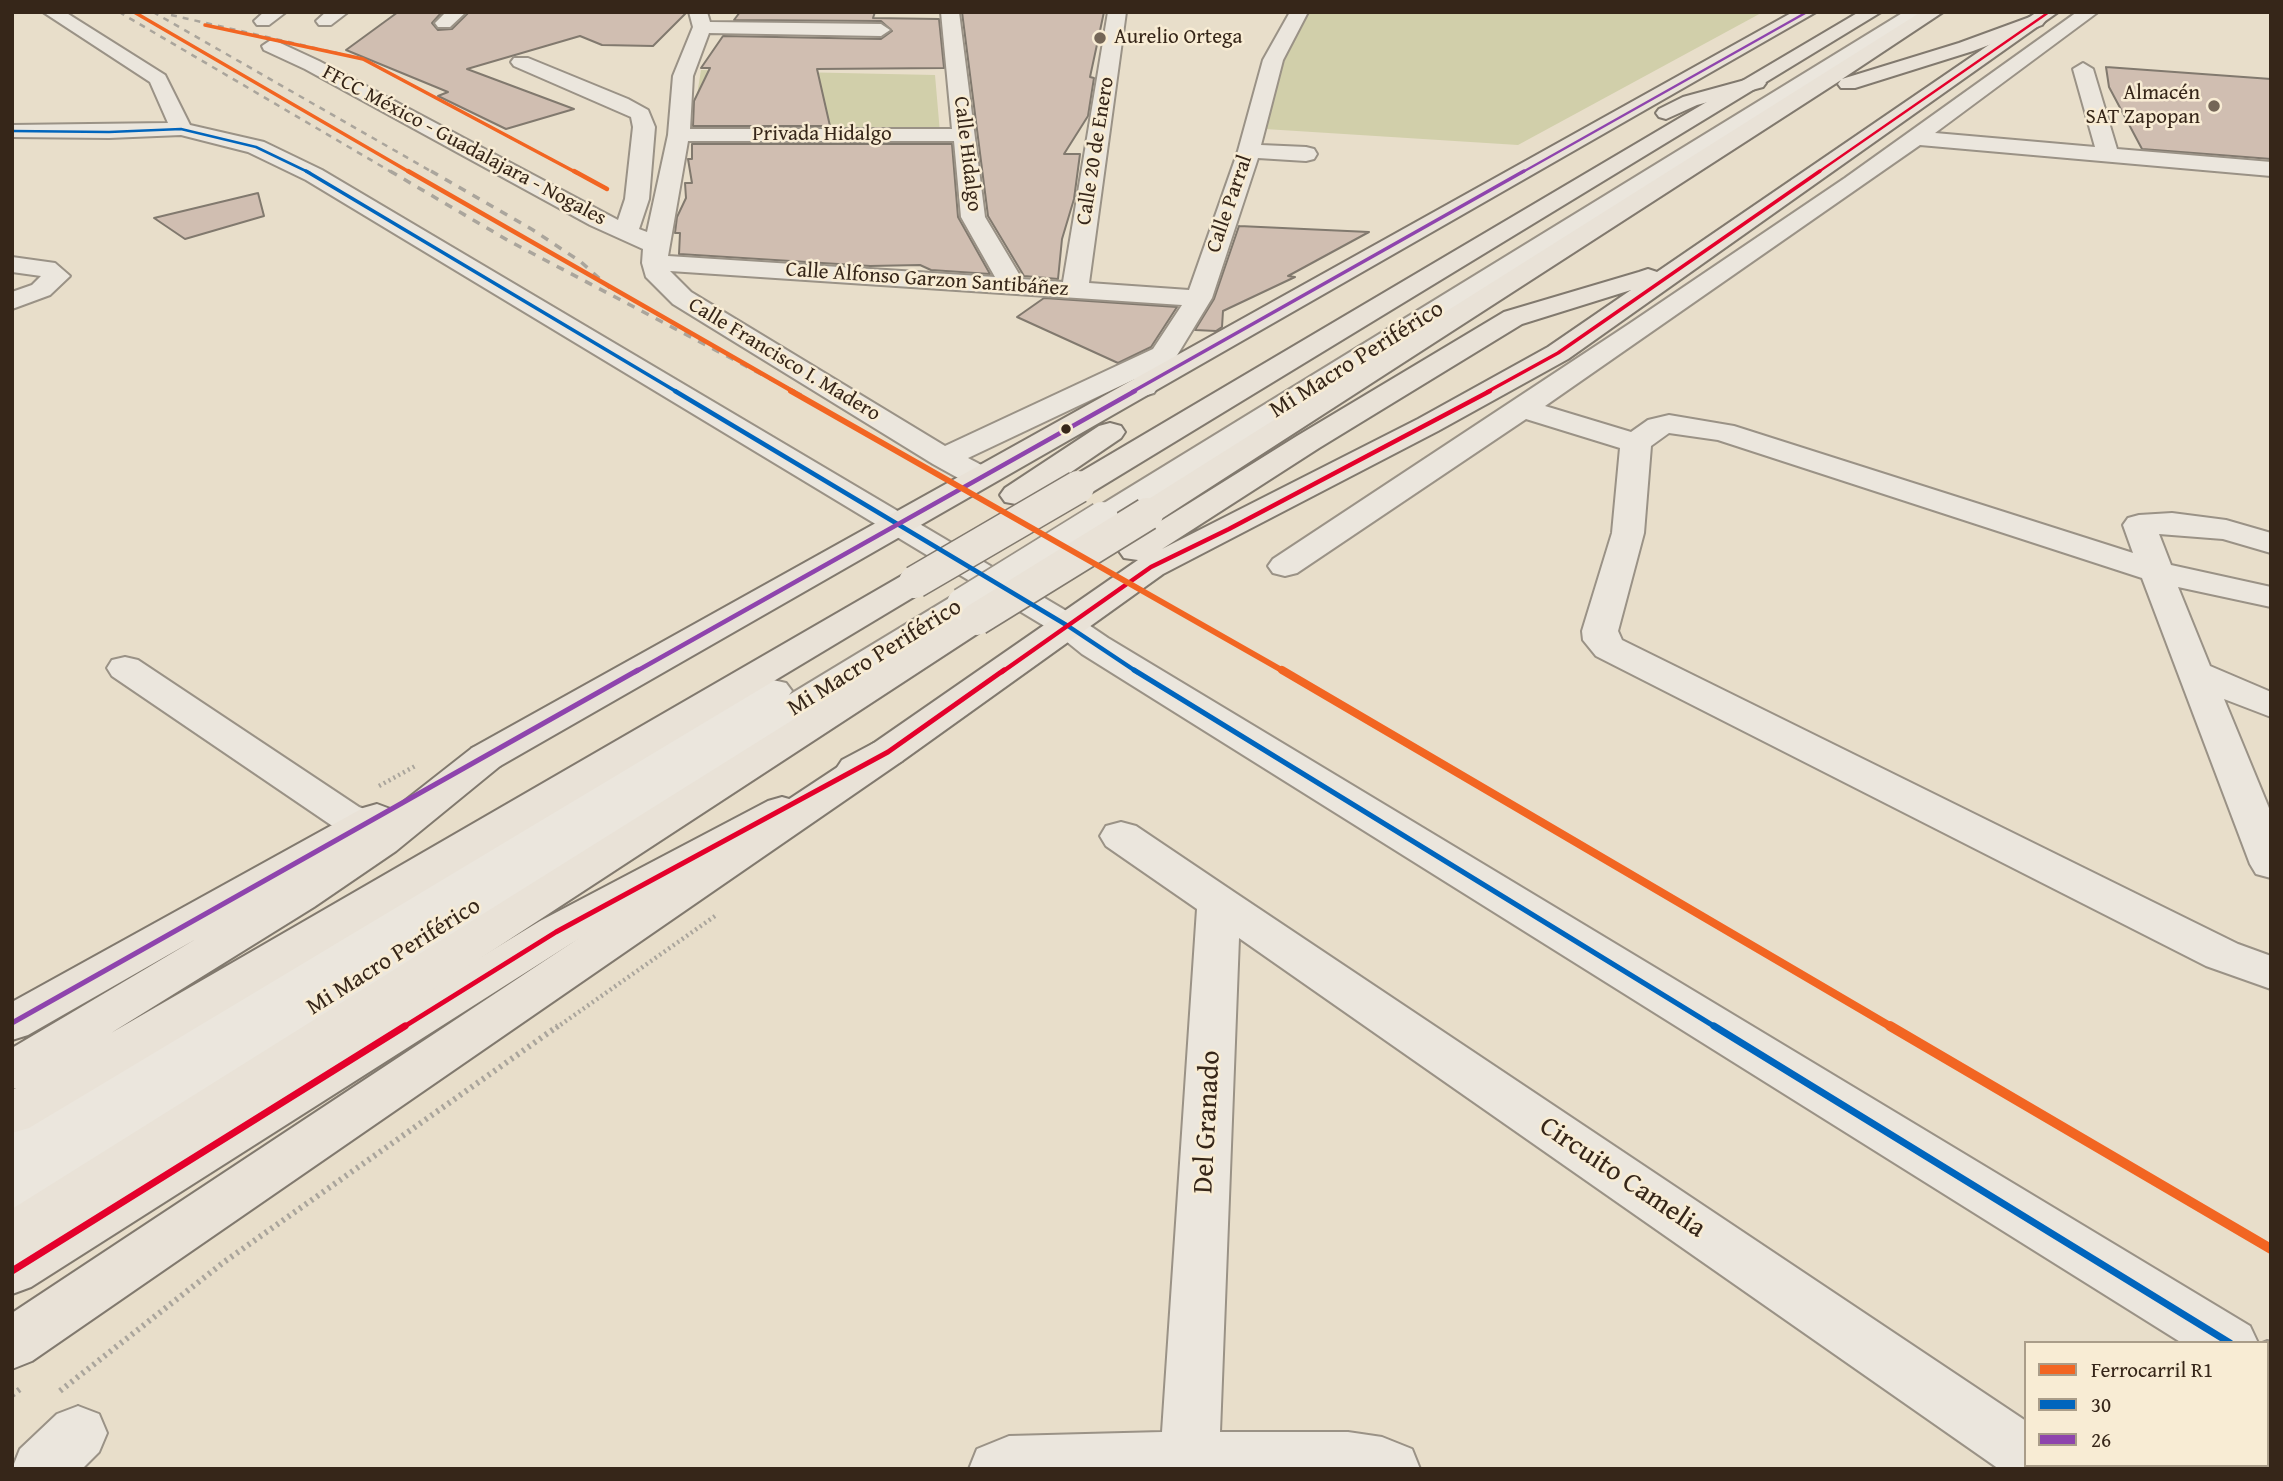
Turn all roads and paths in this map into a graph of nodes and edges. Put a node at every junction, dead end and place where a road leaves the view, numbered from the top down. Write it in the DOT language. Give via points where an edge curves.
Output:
graph roads {
  1 [pos="52,12"];
  2 [pos="950,12"];
  3 [pos="1117,12"];
  4 [pos="1299,12"];
  5 [pos="1807,12"];
  6 [pos="1872,12"];
  7 [pos="1898,12"];
  8 [pos="1917,12"];
  9 [pos="1934,12"];
  10 [pos="2089,12"];
  11 [pos="2043,16"];
  12 [pos="700,20"];
  13 [pos="881,30"];
  14 [pos="271,46"];
  15 [pos="521,62"];
  16 [pos="2083,69"];
  17 [pos="1756,83"];
  18 [pos="1803,98"];
  19 [pos="145,105"];
  20 [pos="175,117"];
  21 [pos="12,131"];
  22 [pos="679,135"];
  23 [pos="964,135"];
  24 [pos="1914,138"];
  25 [pos="1248,151"];
  26 [pos="1306,153"];
  27 [pos="2108,154"];
  28 [pos="2271,169"];
  29 [pos="1560,172"];
  30 [pos="1473,200"];
  31 [pos="625,233"];
  32 [pos="656,254"];
  33 [pos="12,264"];
  34 [pos="1680,267"];
  35 [pos="1013,286"];
  36 [pos="1075,290"];
  37 [pos="1199,298"];
  38 [pos="12,301"];
  39 [pos="1166,354"];
  40 [pos="1144,387"];
  41 [pos="1522,408"];
  42 [pos="1636,443"];
  43 [pos="944,458"];
  44 [pos="980,477"];
  45 [pos="1016,495"];
  46 [pos="1086,504"];
  47 [pos="896,525"];
  48 [pos="2271,543"];
  49 [pos="1140,561"];
  50 [pos="1285,566"];
  51 [pos="2157,572"];
  52 [pos="2271,597"];
  53 [pos="949,599"];
  54 [pos="1068,626"];
  55 [pos="125,668"];
  56 [pos="2194,673"];
  57 [pos="2271,706"];
  58 [pos="888,752"];
  59 [pos="486,758"];
  60 [pos="365,823"];
  61 [pos="1121,836"];
  62 [pos="2271,863"];
  63 [pos="1219,902"];
  64 [pos="723,910"];
  65 [pos="2271,973"];
  66 [pos="12,1023"];
  67 [pos="12,1071"];
  68 [pos="12,1114"];
  69 [pos="12,1149"];
  70 [pos="12,1194"];
  71 [pos="12,1236"];
  72 [pos="12,1271"];
  73 [pos="2227,1341"];
  74 [pos="23,1362"];
  75 [pos="12,1395"];
  76 [pos="58,1432"];
  77 [pos="2024,1453"];
  78 [pos="1190,1459"];
  79 [pos="1003,1466"];
  80 [pos="1391,1469"];
  1 -- 20 [label="street" via="158,79"];
  2 -- 23 [label="street, Calle Hidalgo"];
  3 -- 36 [label="street, Calle 20 de Enero"];
  4 -- 25 [label="street, Calle Parral" via="1273,60"];
  5 -- 30 [label="main road"];
  6 -- 17 [label="main road"];
  7 -- 46 [label="street, Mi Macro Periférico"];
  8 -- 46 [label="street, Mi Macro Periférico"];
  9 -- 18 [label="main road"];
  10 -- 24 [label="street"];
  11 -- 18 [label="main road" via="1966,47"];
  11 -- 34 [label="main road"];
  12 -- 13 [label="street"];
  12 -- 22 [label="street" via="683,76"];
  14 -- 31 [label="street, FFCC México - Guadalajara - Nogales"];
  15 -- 31 [label="street" via="641,114 644,127 637,199"];
  16 -- 27 [label="street"];
  17 -- 29 [label="main road" via="1690,101"];
  17 -- 46 [label="main road"];
  18 -- 53 [label="main road, bridge" via="1147,514"];
  19 -- 20 [label="street"];
  20 -- 21 [label="street" via="109,132"];
  20 -- 47 [label="street" via="256,147 314,175"];
  22 -- 23 [label="street, Privada Hidalgo"];
  22 -- 32 [label="street"];
  23 -- 35 [label="street, Calle Hidalgo" via="973,217"];
  24 -- 27 [label="street"];
  24 -- 41 [label="street"];
  25 -- 26 [label="street"];
  25 -- 37 [label="street, Calle Parral"];
  27 -- 28 [label="street"];
  29 -- 30 [label="main road"];
  29 -- 45 [label="main road" via="1094,441"];
  30 -- 40 [label="main road"];
  31 -- 32 [label="street, FFCC México - Guadalajara - Nogales"];
  32 -- 35 [label="street, Calle Alfonso Garzon Santibáñez"];
  32 -- 43 [label="street, Calle Francisco I. Madero" via="659,277 682,298"];
  33 -- 38 [label="street" via="46,268 57,276 41,290"];
  34 -- 49 [label="main road" via="1558,353 1508,382"];
  34 -- 49 [label="main road" via="1513,318 1308,442"];
  35 -- 36 [label="street, Calle Alfonso Garzon Santibáñez"];
  36 -- 37 [label="street, Calle Alfonso Garzon Santibáñez"];
  37 -- 39 [label="street, Calle Parral"];
  39 -- 40 [label="street, Calle Parral"];
  39 -- 43 [label="street"];
  40 -- 44 [label="main road"];
  41 -- 42 [label="street"];
  41 -- 50 [label="street"];
  42 -- 51 [label="street" via="1658,426 1669,424 1723,432"];
  42 -- 65 [label="street" via="1628,533 1600,631 1609,648 2222,955"];
  43 -- 44 [label="street, Calle Francisco I. Madero"];
  44 -- 45 [label="main road, Calle Francisco I. Madero"];
  44 -- 47 [label="main road"];
  45 -- 49 [label="main road, Calle Francisco I. Madero"];
  46 -- 53 [label="street, Mi Macro Periférico, bridge"];
  46 -- 53 [label="main road, bridge"];
  47 -- 54 [label="street"];
  47 -- 59 [label="main road"];
  48 -- 51 [label="street" via="2225,530 2172,523 2139,525"];
  49 -- 54 [label="main road"];
  51 -- 52 [label="street"];
  51 -- 56 [label="street"];
  53 -- 68 [label="main road"];
  53 -- 69 [label="street, Mi Macro Periférico"];
  53 -- 70 [label="street, Mi Macro Periférico"];
  53 -- 71 [label="main road"];
  54 -- 58 [label="main road"];
  54 -- 73 [label="street"];
  55 -- 60 [label="street" via="345,816"];
  56 -- 57 [label="street"];
  56 -- 62 [label="street"];
  58 -- 72 [label="main road" via="556,932"];
  58 -- 74 [label="main road"];
  59 -- 60 [label="main road"];
  59 -- 67 [label="main road" via="381,841 299,897"];
  60 -- 66 [label="main road"];
  61 -- 63 [label="street"];
  63 -- 77 [label="street, Circuito Camelia"];
  63 -- 78 [label="street, Del Granado"];
  64 -- 76 [label="path" via="224,1262"];
  74 -- 75 [label="path"];
  78 -- 79 [label="street"];
  78 -- 80 [label="street" via="1348,1460"];
}
